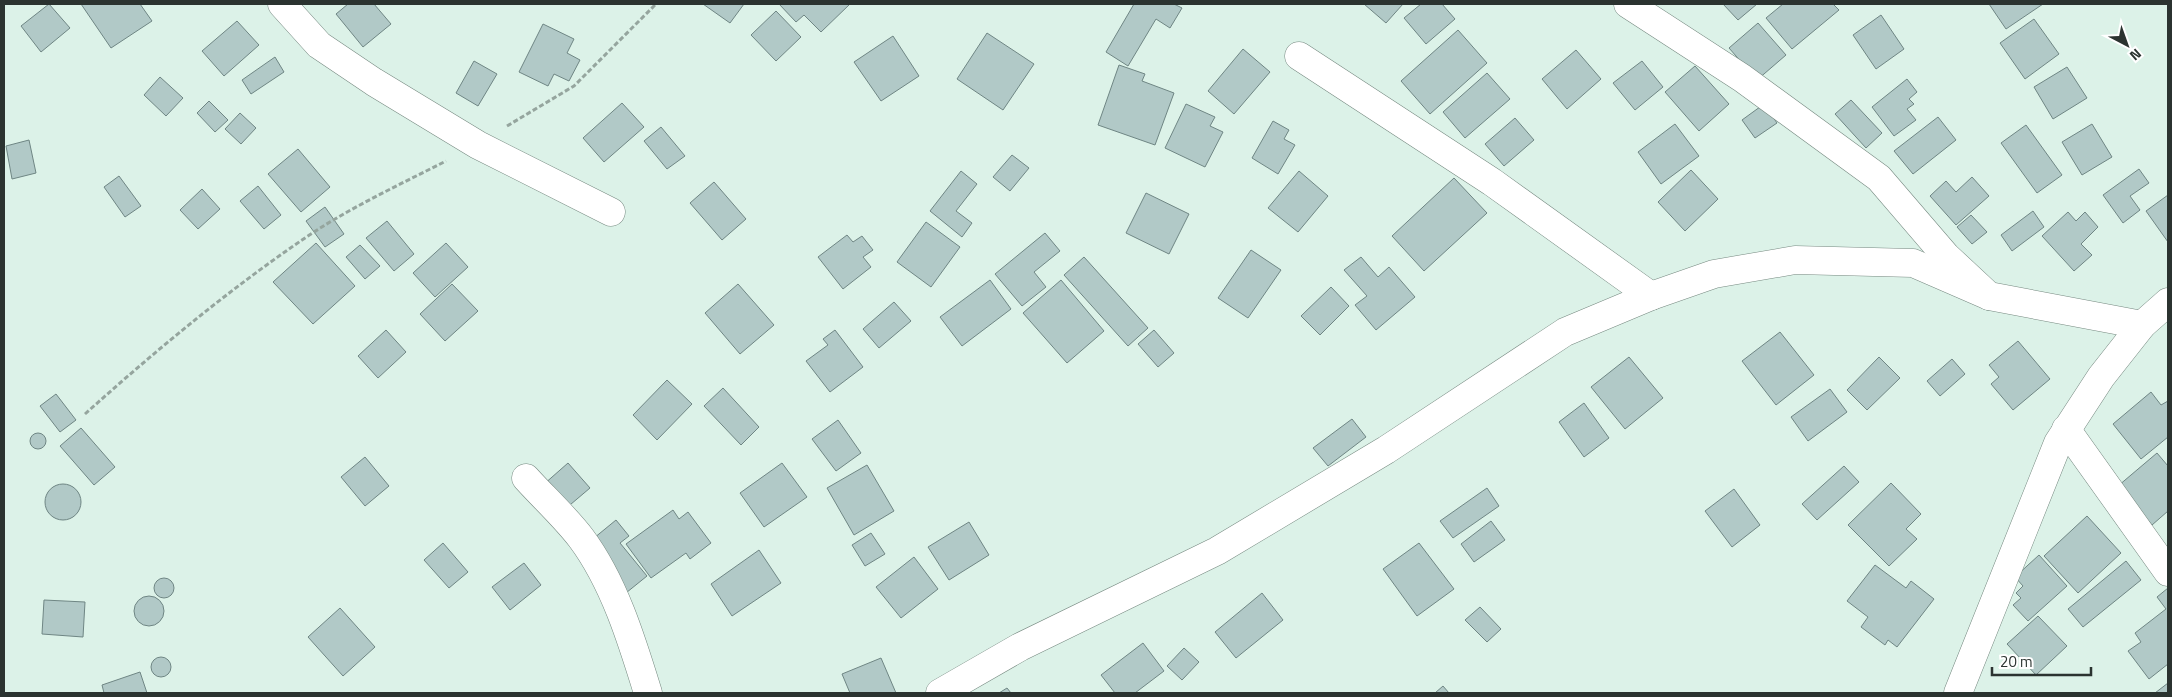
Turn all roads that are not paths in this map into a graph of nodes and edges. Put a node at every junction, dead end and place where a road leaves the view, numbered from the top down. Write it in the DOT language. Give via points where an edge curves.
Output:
graph roads {
  1 [pos="282,4"];
  2 [pos="1628,4"];
  3 [pos="1299,56"];
  4 [pos="611,212"];
  5 [pos="1651,296"];
  6 [pos="1989,296"];
  7 [pos="2168,302"];
  8 [pos="2142,325"];
  9 [pos="2066,429"];
  10 [pos="526,478"];
  11 [pos="2168,572"];
  12 [pos="950,691"];
  13 [pos="648,693"];
  14 [pos="1958,693"];
  1 -- 4 [label="street" via="319,45 478,145"];
  2 -- 6 [label="street" via="1742,78 1879,178 1946,256"];
  3 -- 5 [label="street" via="1492,182"];
  5 -- 6 [label="street" via="1714,274 1796,260 1913,263"];
  5 -- 12 [label="street" via="1565,332 1386,450 1216,551 1020,647"];
  6 -- 8 [label="street"];
  7 -- 8 [label="street"];
  8 -- 9 [label="street"];
  9 -- 11 [label="street"];
  9 -- 14 [label="street"];
  10 -- 13 [label="street" via="581,538 608,585"];
}
